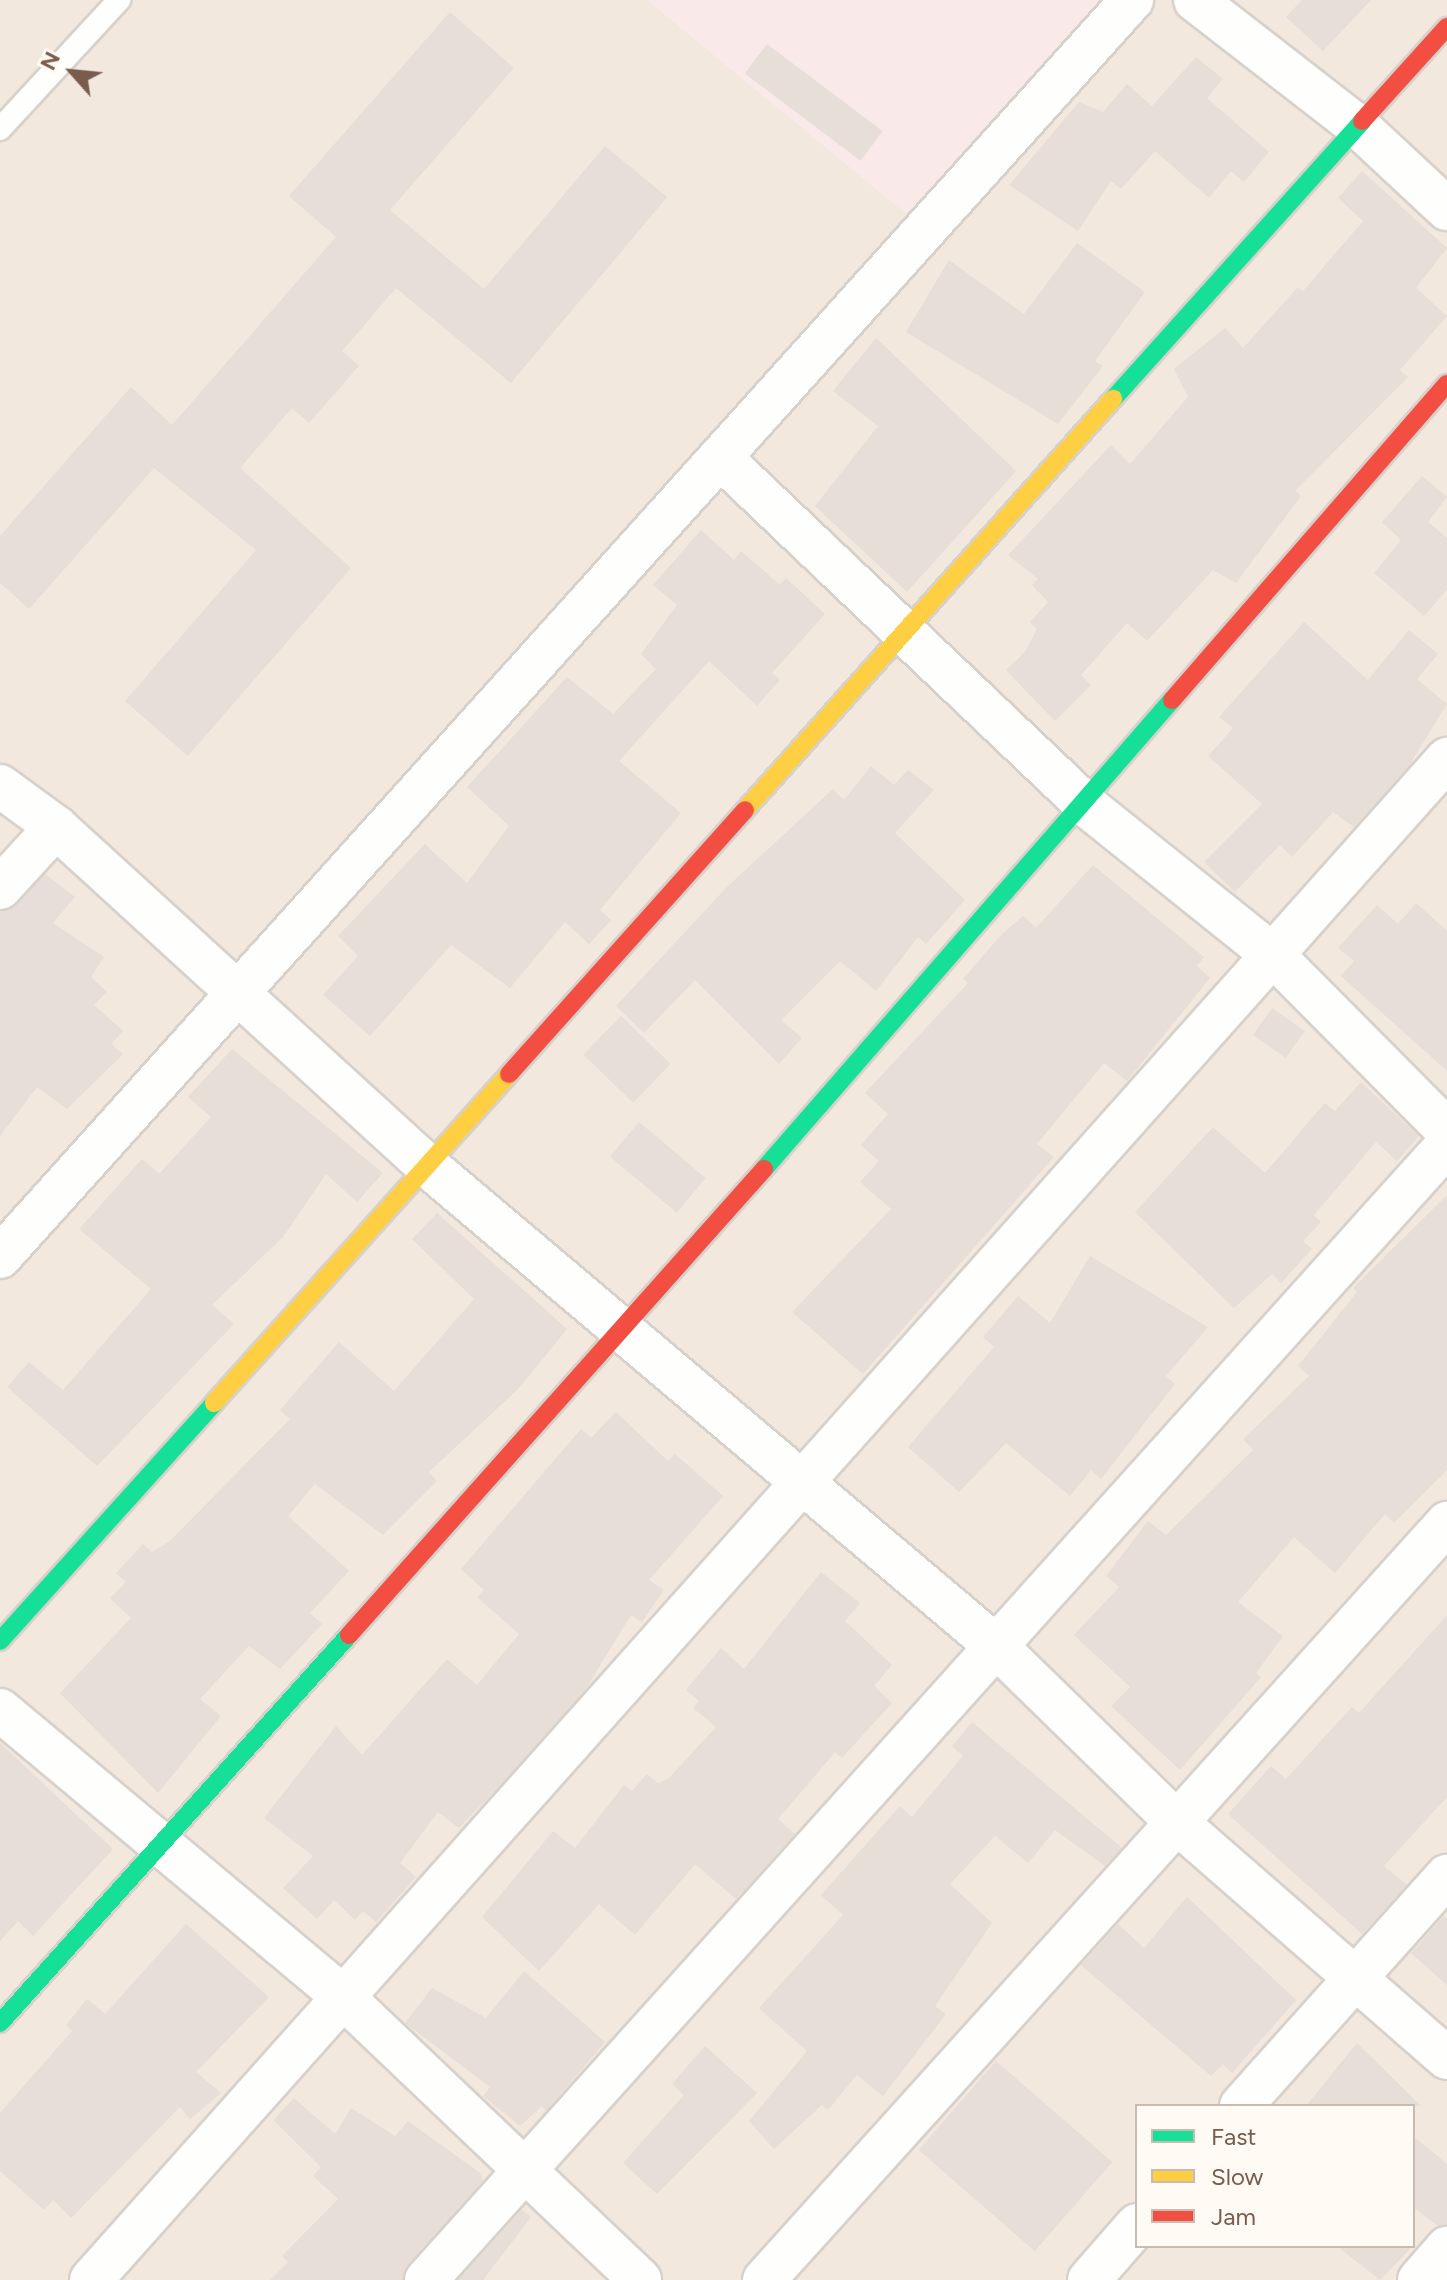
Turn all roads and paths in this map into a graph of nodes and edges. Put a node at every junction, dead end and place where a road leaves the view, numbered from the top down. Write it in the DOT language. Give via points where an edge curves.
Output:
graph roads {
  1 [pos="119,0"];
  2 [pos="1132,0"];
  3 [pos="1195,0"];
  4 [pos="1447,27"];
  5 [pos="1360,128"];
  6 [pos="0,129"];
  7 [pos="1447,209"];
  8 [pos="1447,384"];
  9 [pos="723,460"];
  10 [pos="902,636"];
  11 [pos="1447,759"];
  12 [pos="0,786"];
  13 [pos="1087,806"];
  14 [pos="56,827"];
  15 [pos="0,888"];
  16 [pos="1272,954"];
  17 [pos="238,990"];
  18 [pos="1447,1130"];
  19 [pos="1447,1145"];
  20 [pos="423,1162"];
  21 [pos="0,1257"];
  22 [pos="624,1330"];
  23 [pos="805,1480"];
  24 [pos="1447,1523"];
  25 [pos="0,1641"];
  26 [pos="996,1646"];
  27 [pos="0,1710"];
  28 [pos="1174,1820"];
  29 [pos="161,1850"];
  30 [pos="1447,1876"];
  31 [pos="1353,1979"];
  32 [pos="344,1998"];
  33 [pos="0,2023"];
  34 [pos="1447,2058"];
  35 [pos="1243,2104"];
  36 [pos="521,2173"];
  37 [pos="1135,2227"];
  38 [pos="1447,2248"];
  39 [pos="91,2280"];
  40 [pos="426,2280"];
  41 [pos="640,2280"];
  42 [pos="764,2280"];
  43 [pos="1089,2280"];
  44 [pos="1419,2280"];
  1 -- 6 [label="lane"];
  2 -- 9 [label="street"];
  3 -- 5 [label="street"];
  4 -- 5 [label="street"];
  5 -- 7 [label="street"];
  5 -- 10 [label="street"];
  8 -- 13 [label="street"];
  9 -- 10 [label="street"];
  9 -- 17 [label="street"];
  10 -- 13 [label="street"];
  10 -- 20 [label="street"];
  11 -- 16 [label="street"];
  12 -- 14 [label="street"];
  13 -- 16 [label="street"];
  13 -- 22 [label="street"];
  14 -- 15 [label="street"];
  14 -- 17 [label="street"];
  16 -- 18 [label="street"];
  16 -- 23 [label="street"];
  17 -- 20 [label="street"];
  17 -- 21 [label="street"];
  19 -- 26 [label="street"];
  20 -- 22 [label="street"];
  20 -- 25 [label="street"];
  22 -- 23 [label="street"];
  22 -- 29 [label="street"];
  23 -- 26 [label="street"];
  23 -- 32 [label="street"];
  24 -- 28 [label="street"];
  26 -- 28 [label="street"];
  26 -- 36 [label="street"];
  27 -- 29 [label="street"];
  28 -- 31 [label="street"];
  28 -- 42 [label="street"];
  29 -- 32 [label="street"];
  29 -- 33 [label="street"];
  30 -- 31 [label="street"];
  31 -- 34 [label="street"];
  31 -- 35 [label="street"];
  32 -- 36 [label="street"];
  32 -- 39 [label="street"];
  36 -- 40 [label="street"];
  36 -- 41 [label="street"];
  37 -- 43 [label="street"];
  38 -- 44 [label="street"];
}
